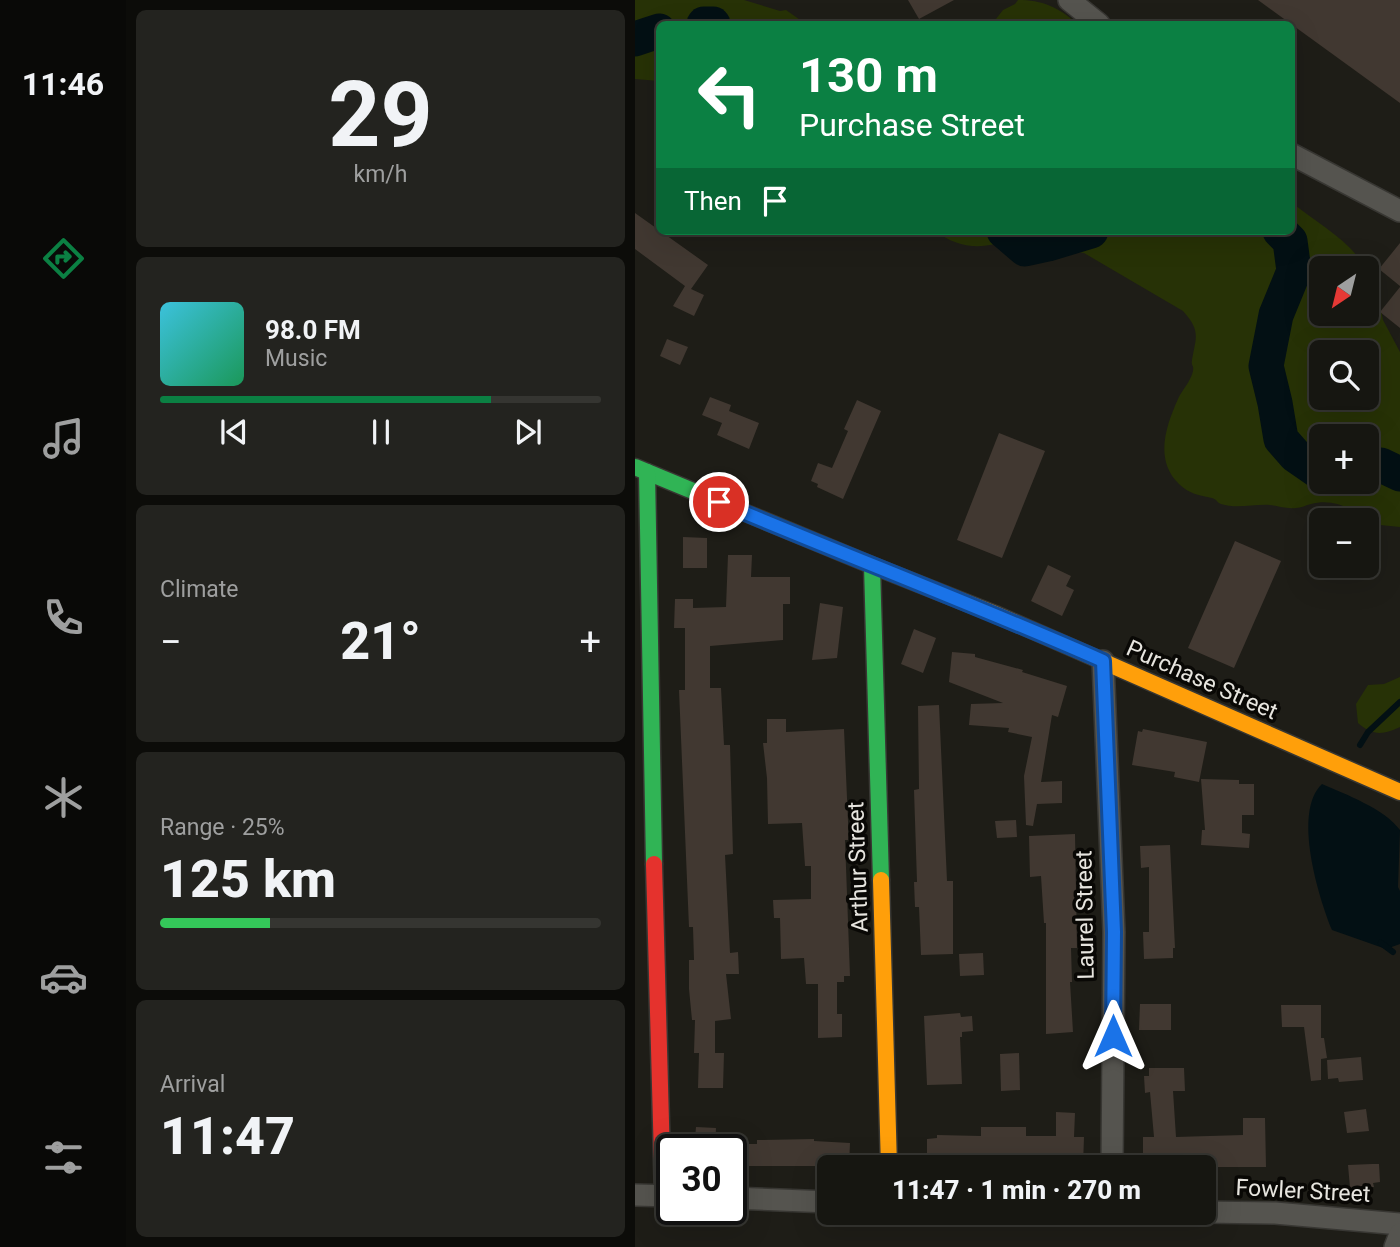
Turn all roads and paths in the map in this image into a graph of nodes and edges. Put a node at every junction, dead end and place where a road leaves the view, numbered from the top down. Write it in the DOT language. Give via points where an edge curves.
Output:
graph roads {
  1 [pos="1069,0"];
  2 [pos="1095,21"];
  3 [pos="1295,156"];
  4 [pos="1400,211"];
  5 [pos="641,469"];
  6 [pos="872,566"];
  7 [pos="1103,661"];
  8 [pos="1400,792"];
  9 [pos="664,1134"];
  10 [pos="889,1155"];
  11 [pos="1112,1155"];
  12 [pos="635,1195"];
  13 [pos="656,1196"];
  14 [pos="747,1199"];
  15 [pos="817,1202"];
  16 [pos="1216,1212"];
  17 [pos="1400,1224"];
  18 [pos="1400,1234"];
  19 [pos="1395,1247"];
  1 -- 2 [label="street"];
  3 -- 4 [label="street"];
  5 -- 6 [label="street, Purchase Street"];
  5 -- 9 [label="street"];
  6 -- 7 [label="street, Purchase Street"];
  6 -- 10 [label="street, Arthur Street"];
  7 -- 8 [label="street, Purchase Street"];
  7 -- 11 [label="street, Laurel Street" via="1114,932"];
  12 -- 13 [label="street"];
  14 -- 15 [label="street"];
  16 -- 17 [label="street, Fowler Street"];
  18 -- 19 [label="street"];
}
